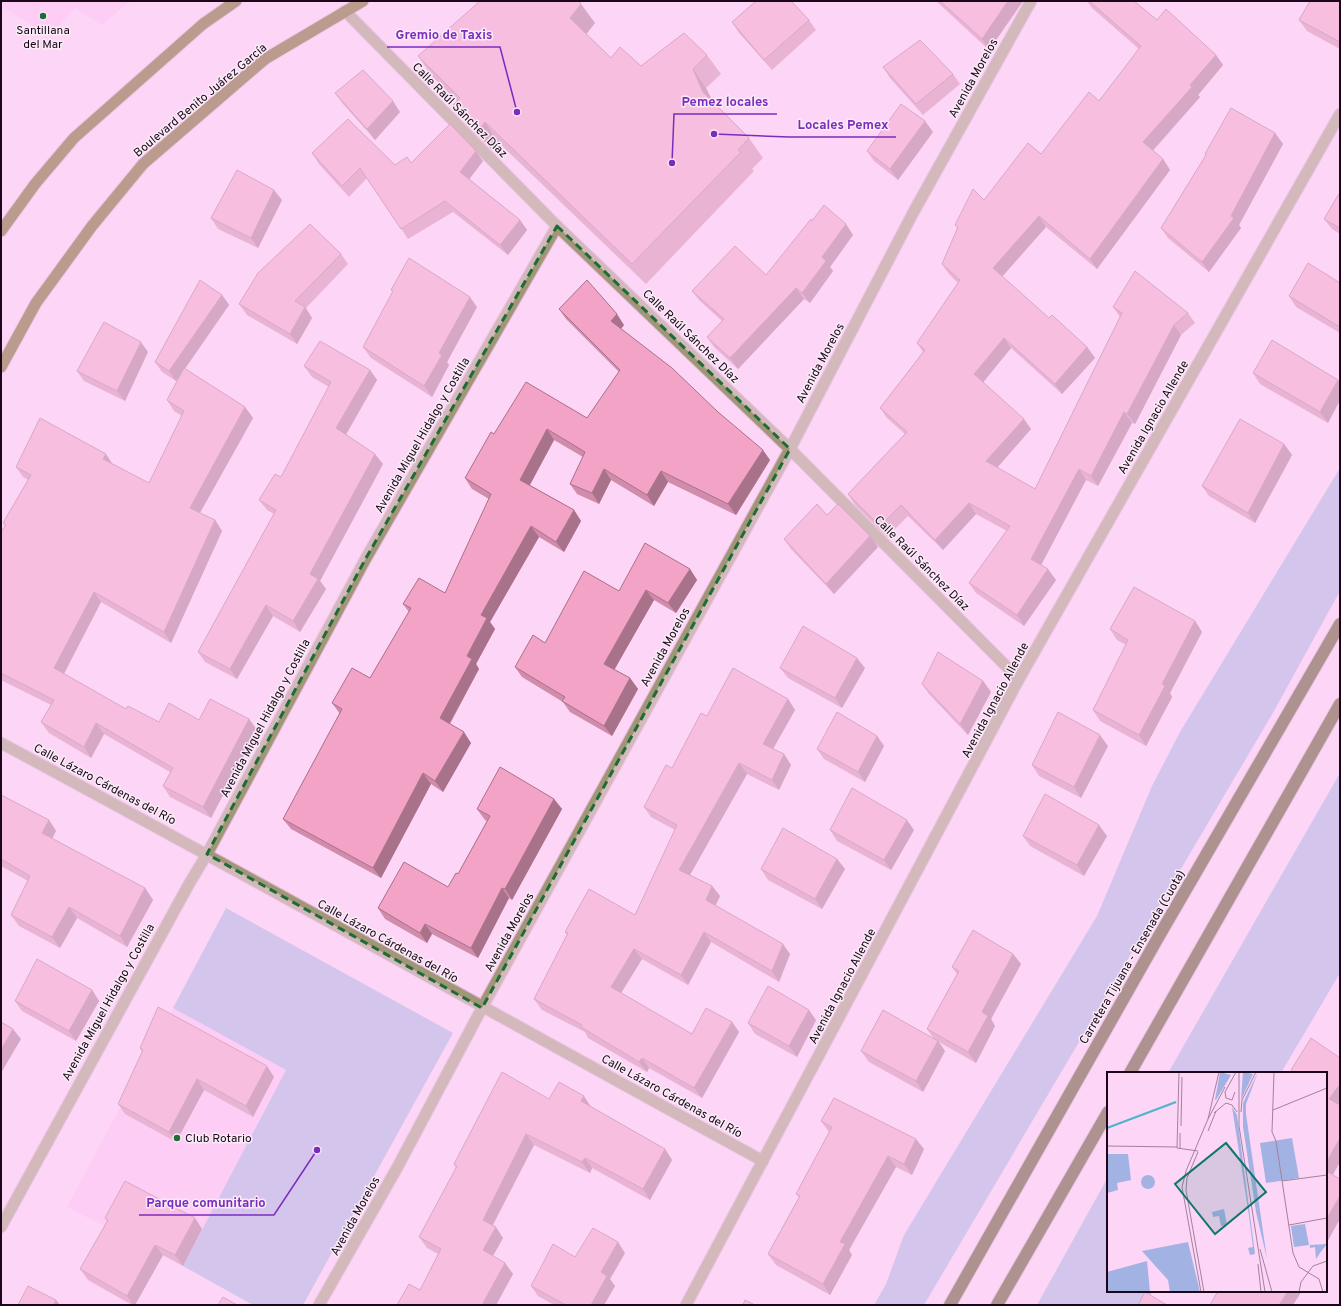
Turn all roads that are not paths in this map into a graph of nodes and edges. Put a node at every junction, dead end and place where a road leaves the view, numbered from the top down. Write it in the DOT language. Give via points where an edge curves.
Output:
graph roads {
  1 [pos="236,1"];
  2 [pos="363,1"];
  3 [pos="1031,1"];
  4 [pos="345,11"];
  5 [pos="1340,114"];
  6 [pos="558,226"];
  7 [pos="1,231"];
  8 [pos="1,367"];
  9 [pos="790,449"];
  10 [pos="1340,624"];
  11 [pos="1020,679"];
  12 [pos="1340,704"];
  13 [pos="1,743"];
  14 [pos="207,854"];
  15 [pos="482,1008"];
  16 [pos="1131,1072"];
  17 [pos="1107,1114"];
  18 [pos="763,1161"];
  19 [pos="1,1226"];
  20 [pos="319,1305"];
  21 [pos="686,1305"];
  22 [pos="950,1305"];
  23 [pos="997,1305"];
  1 -- 7 [label="main road" via="202,24 74,138 35,184"];
  2 -- 4 [label="main road, Boulevard Benito Juárez García"];
  3 -- 9 [label="street, Avenida Morelos" via="913,213"];
  4 -- 6 [label="street, Calle Raúl Sánchez Díaz"];
  4 -- 8 [label="main road, Boulevard Benito Juárez García" via="265,59 143,164 92,226 36,303"];
  5 -- 11 [label="street, Avenida Ignacio Allende"];
  6 -- 9 [label="street, Calle Raúl Sánchez Díaz"];
  6 -- 14 [label="street, Avenida Miguel Hidalgo y Costilla" via="366,558"];
  9 -- 11 [label="street, Calle Raúl Sánchez Díaz"];
  9 -- 15 [label="street, Avenida Morelos"];
  10 -- 22 [label="highway, Carretera Tijuana - Ensenada (Cuota)" via="1159,936"];
  11 -- 18 [label="street, Avenida Ignacio Allende"];
  12 -- 16 [label="highway"];
  13 -- 14 [label="street, Calle Lázaro Cárdenas del Río"];
  14 -- 15 [label="street, Calle Lázaro Cárdenas del Río"];
  14 -- 19 [label="street, Avenida Miguel Hidalgo y Costilla"];
  15 -- 18 [label="street, Calle Lázaro Cárdenas del Río"];
  15 -- 20 [label="street, Avenida Morelos" via="397,1168"];
  17 -- 23 [label="highway"];
  18 -- 21 [label="street, Avenida Ignacio Allende"];
}
